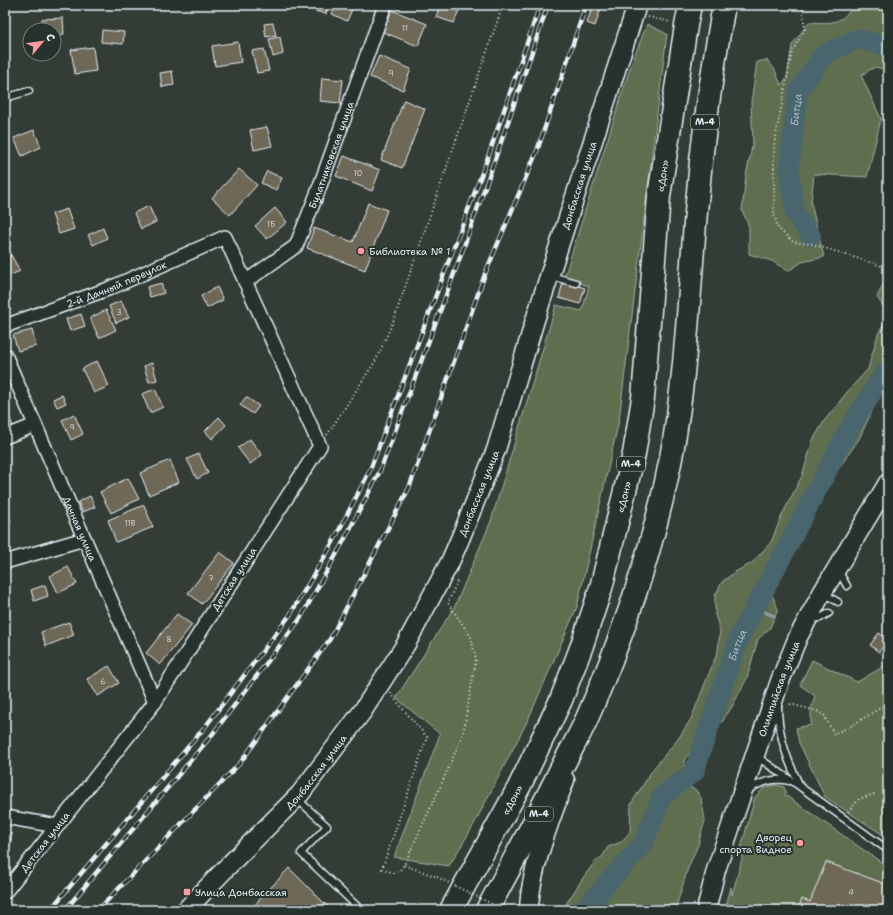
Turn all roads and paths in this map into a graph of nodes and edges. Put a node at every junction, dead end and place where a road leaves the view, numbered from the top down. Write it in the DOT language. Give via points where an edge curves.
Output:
graph roads {
  1 [pos="385,5"];
  2 [pos="503,5"];
  3 [pos="724,5"];
  4 [pos="802,5"];
  5 [pos="641,11"];
  6 [pos="688,15"];
  7 [pos="29,91"];
  8 [pos="5,98"];
  9 [pos="888,268"];
  10 [pos="549,276"];
  11 [pos="245,282"];
  12 [pos="576,283"];
  13 [pos="5,326"];
  14 [pos="5,355"];
  15 [pos="35,425"];
  16 [pos="5,437"];
  17 [pos="320,446"];
  18 [pos="888,483"];
  19 [pos="84,539"];
  20 [pos="5,562"];
  21 [pos="837,568"];
  22 [pos="847,586"];
  23 [pos="822,593"];
  24 [pos="838,602"];
  25 [pos="448,603"];
  26 [pos="829,613"];
  27 [pos="807,618"];
  28 [pos="778,688"];
  29 [pos="391,692"];
  30 [pos="155,702"];
  31 [pos="790,704"];
  32 [pos="888,707"];
  33 [pos="587,717"];
  34 [pos="755,756"];
  35 [pos="800,786"];
  36 [pos="877,793"];
  37 [pos="295,798"];
  38 [pos="741,798"];
  39 [pos="5,817"];
  40 [pos="843,818"];
  41 [pos="57,826"];
  42 [pos="888,850"];
  43 [pos="404,865"];
  44 [pos="5,892"];
  45 [pos="5,909"];
  46 [pos="8,910"];
  47 [pos="186,910"];
  48 [pos="361,910"];
  49 [pos="452,910"];
  50 [pos="487,910"];
  51 [pos="504,910"];
  52 [pos="529,910"];
  53 [pos="706,910"];
  1 -- 11 [label="street, Булатниковская улица" via="296,246"];
  2 -- 17 [label="path" via="393,322 376,360"];
  3 -- 33 [label="highway, М-4" via="704,129 680,406 667,480 644,568"];
  4 -- 9 [label="path" via="805,30 792,52 774,145 774,214 778,228 793,242 812,244"];
  5 -- 6 [label="path"];
  5 -- 10 [label="street, Донбасская улица"];
  6 -- 49 [label="highway, «Дон» / М-4" via="659,196 643,398 634,454 601,588 561,700 519,788"];
  7 -- 8 [label="lane"];
  10 -- 12 [label="lane"];
  10 -- 37 [label="street, Донбасская улица" via="496,450 450,562 406,644 362,712"];
  11 -- 13 [label="street, 2-й Дачный переулок" via="225,237 108,289"];
  11 -- 17 [label="street"];
  14 -- 15 [label="street, Дачная улица"];
  15 -- 16 [label="street"];
  15 -- 19 [label="street, Дачная улица"];
  17 -- 30 [label="street, Детская улица"];
  18 -- 21 [label="street, Олимпийская улица"];
  19 -- 20 [label="street"];
  19 -- 30 [label="street, Дачная улица"];
  21 -- 22 [label="lane"];
  21 -- 23 [label="street, Олимпийская улица"];
  23 -- 24 [label="lane"];
  23 -- 27 [label="street, Олимпийская улица"];
  25 -- 43 [label="path" via="471,637 476,659 463,734"];
  26 -- 27 [label="lane" via="820,618"];
  27 -- 28 [label="street, Олимпийская улица"];
  28 -- 34 [label="street, Олимпийская улица"];
  28 -- 35 [label="lane" via="778,720 790,764"];
  29 -- 43 [label="path" via="427,737 382,869 394,873"];
  30 -- 41 [label="street, Детская улица"];
  31 -- 32 [label="path" via="824,715 834,734 882,707"];
  33 -- 50 [label="highway, М-4"];
  33 -- 52 [label="street" via="538,860 529,897"];
  34 -- 35 [label="lane"];
  34 -- 38 [label="street, Олимпийская улица"];
  35 -- 38 [label="lane" via="780,779 768,780 746,791"];
  35 -- 40 [label="lane"];
  36 -- 40 [label="path" via="859,799"];
  37 -- 47 [label="street, Донбасская улица"];
  37 -- 48 [label="lane" via="327,826 300,854"];
  38 -- 53 [label="street, Олимпийская улица" via="716,870"];
  39 -- 41 [label="street"];
  40 -- 42 [label="lane"];
  41 -- 44 [label="street, Детская улица"];
  43 -- 51 [label="path, bridge" via="437,877"];
  45 -- 46 [label="path"];
}
